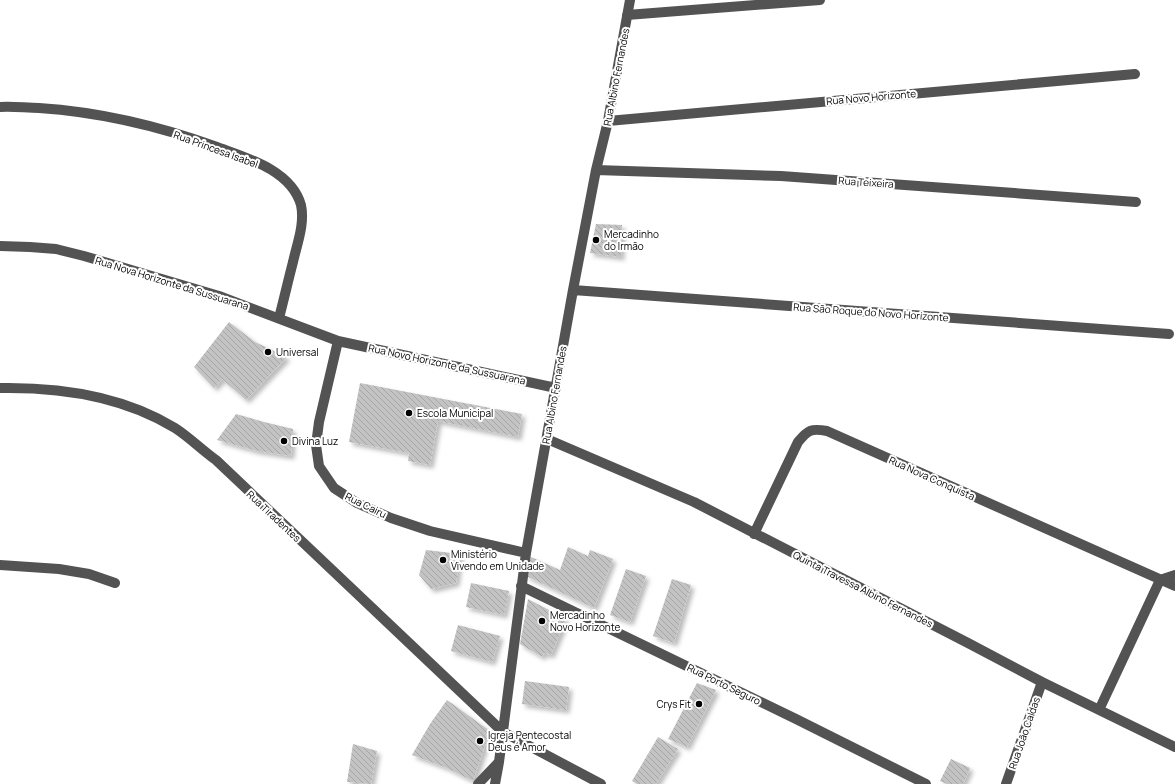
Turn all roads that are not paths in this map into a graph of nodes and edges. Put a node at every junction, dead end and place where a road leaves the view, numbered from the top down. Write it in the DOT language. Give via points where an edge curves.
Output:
graph roads {
  1 [pos="630,0"];
  2 [pos="820,0"];
  3 [pos="627,15"];
  4 [pos="1134,74"];
  5 [pos="0,107"];
  6 [pos="608,121"];
  7 [pos="596,170"];
  8 [pos="1136,202"];
  9 [pos="0,246"];
  10 [pos="573,290"];
  11 [pos="279,318"];
  12 [pos="1169,334"];
  13 [pos="338,341"];
  14 [pos="0,388"];
  15 [pos="556,388"];
  16 [pos="547,439"];
  17 [pos="754,534"];
  18 [pos="526,553"];
  19 [pos="0,565"];
  20 [pos="1175,575"];
  21 [pos="1160,580"];
  22 [pos="115,583"];
  23 [pos="521,586"];
  24 [pos="1175,586"];
  25 [pos="1042,682"];
  26 [pos="1099,710"];
  27 [pos="503,732"];
  28 [pos="1175,746"];
  29 [pos="499,762"];
  30 [pos="478,784"];
  31 [pos="495,784"];
  32 [pos="601,784"];
  33 [pos="926,784"];
  34 [pos="1006,784"];
  1 -- 3 [label="street, Rua Albino Fernandes"];
  2 -- 3 [label="street"];
  3 -- 6 [label="street, Rua Albino Fernandes"];
  4 -- 6 [label="street, Rua Novo Horizonte"];
  5 -- 11 [label="street, Rua Princesa Isabel" via="68,110 128,120 188,137 244,157 281,176 294,189 301,206 302,224"];
  6 -- 7 [label="street, Rua Albino Fernandes"];
  7 -- 8 [label="street, Rua Teixeira" via="781,176"];
  7 -- 10 [label="street, Rua Albino Fernandes"];
  9 -- 11 [label="street, Rua Nova Horizonte da Sussuarana" via="56,249 84,256 219,296"];
  10 -- 12 [label="street, Rua São Roque do Novo Horizonte"];
  10 -- 15 [label="street, Rua Albino Fernandes"];
  11 -- 13 [label="street, Rua Nova Horizonte da Sussuarana"];
  13 -- 15 [label="street, Rua Novo Horizonte da Sussuarana"];
  13 -- 18 [label="street, Rua Cairu" via="316,445 319,466 334,488 357,503 391,518 430,531"];
  14 -- 27 [label="street, Rua Tiradentes" via="62,391 105,399 141,410 175,428 216,460"];
  15 -- 16 [label="street, Rua Albino Fernandes"];
  16 -- 17 [label="street, Quinta Travessa Albino Fernandes" via="694,502"];
  16 -- 18 [label="street, Rua Albino Fernandes"];
  17 -- 21 [label="street, Rua Nova Conquista" via="798,442 806,432 818,429 835,434"];
  17 -- 25 [label="street, Quinta Travessa Albino Fernandes"];
  18 -- 23 [label="street, Rua Albino Fernandes"];
  19 -- 22 [label="street" via="59,569 89,574"];
  20 -- 21 [label="street"];
  21 -- 24 [label="street, Rua Nova Conquista"];
  21 -- 26 [label="street"];
  23 -- 27 [label="street, Rua Albino Fernandes"];
  23 -- 33 [label="street, Rua Porto Seguro"];
  25 -- 26 [label="street, Quinta Travessa Albino Fernandes"];
  25 -- 34 [label="street, Rua João Caldas"];
  26 -- 28 [label="street, Quinta Travessa Albino Fernandes"];
  27 -- 29 [label="street, Rua Albino Fernandes"];
  27 -- 32 [label="street, Rua Tiradentes"];
  29 -- 30 [label="street"];
  29 -- 31 [label="street, Rua Albino Fernandes"];
}
